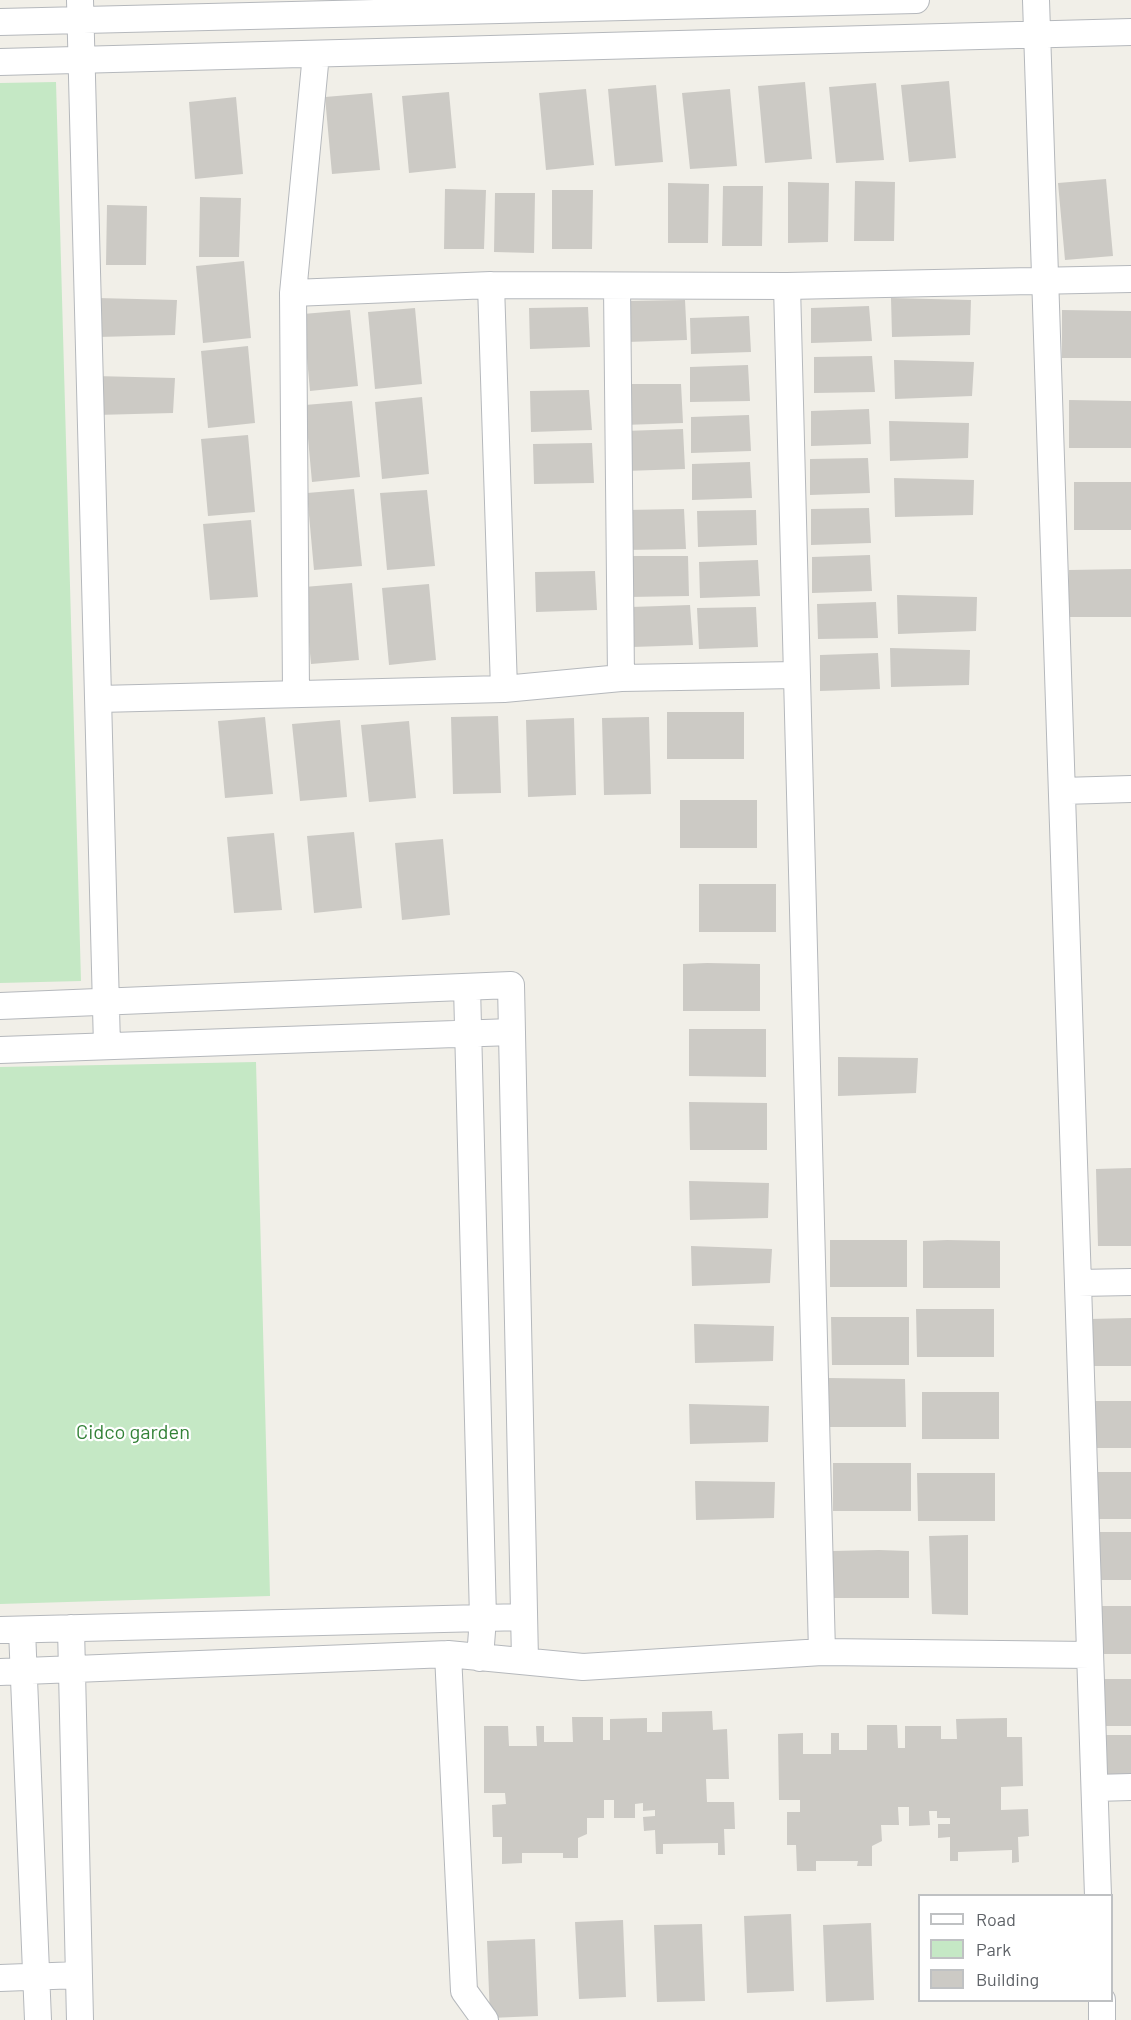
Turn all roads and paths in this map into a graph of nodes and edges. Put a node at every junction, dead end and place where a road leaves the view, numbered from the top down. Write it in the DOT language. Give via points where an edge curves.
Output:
graph roads {
  1 [pos="916,0"];
  2 [pos="1036,0"];
  3 [pos="80,10"];
  4 [pos="0,22"];
  5 [pos="1131,32"];
  6 [pos="1038,34"];
  7 [pos="316,54"];
  8 [pos="82,60"];
  9 [pos="0,62"];
  10 [pos="1131,279"];
  11 [pos="1046,281"];
  12 [pos="491,285"];
  13 [pos="616,286"];
  14 [pos="787,286"];
  15 [pos="293,293"];
  16 [pos="796,675"];
  17 [pos="621,678"];
  18 [pos="504,689"];
  19 [pos="296,693"];
  20 [pos="99,699"];
  21 [pos="1131,789"];
  22 [pos="1062,791"];
  23 [pos="467,987"];
  24 [pos="106,1002"];
  25 [pos="0,1005"];
  26 [pos="512,1032"];
  27 [pos="468,1033"];
  28 [pos="107,1046"];
  29 [pos="0,1050"];
  30 [pos="1131,1282"];
  31 [pos="1078,1283"];
  32 [pos="524,1617"];
  33 [pos="483,1618"];
  34 [pos="71,1628"];
  35 [pos="11,1630"];
  36 [pos="822,1652"];
  37 [pos="448,1654"];
  38 [pos="1090,1655"];
  39 [pos="480,1658"];
  40 [pos="525,1660"];
  41 [pos="72,1671"];
  42 [pos="12,1672"];
  43 [pos="1131,1787"];
  44 [pos="1095,1788"];
  45 [pos="1098,1894"];
  46 [pos="79,1975"];
  47 [pos="36,1977"];
  48 [pos="0,1978"];
  49 [pos="1102,2002"];
  50 [pos="38,2020"];
  51 [pos="80,2020"];
  52 [pos="485,2020"];
  53 [pos="1102,2020"];
  1 -- 3 [label="street"];
  2 -- 6 [label="street"];
  3 -- 4 [label="street"];
  3 -- 8 [label="street"];
  5 -- 6 [label="street"];
  6 -- 7 [label="street"];
  6 -- 11 [label="street"];
  7 -- 8 [label="street"];
  7 -- 15 [label="street"];
  8 -- 9 [label="street"];
  8 -- 20 [label="street"];
  10 -- 11 [label="street"];
  11 -- 14 [label="street"];
  11 -- 22 [label="street"];
  12 -- 13 [label="street"];
  12 -- 15 [label="street"];
  12 -- 18 [label="street"];
  13 -- 14 [label="street"];
  13 -- 17 [label="street"];
  14 -- 16 [label="street"];
  15 -- 19 [label="street"];
  16 -- 17 [label="street"];
  16 -- 36 [label="street"];
  17 -- 18 [label="street"];
  18 -- 19 [label="street"];
  19 -- 20 [label="street"];
  20 -- 24 [label="street"];
  21 -- 22 [label="street"];
  22 -- 31 [label="street"];
  23 -- 24 [label="street"];
  23 -- 26 [label="street" via="511,985"];
  23 -- 27 [label="street"];
  24 -- 25 [label="street"];
  24 -- 28 [label="street"];
  26 -- 27 [label="street"];
  26 -- 32 [label="street"];
  27 -- 28 [label="street"];
  27 -- 33 [label="street"];
  28 -- 29 [label="street"];
  30 -- 31 [label="street"];
  31 -- 38 [label="street"];
  32 -- 33 [label="street"];
  32 -- 40 [label="street"];
  33 -- 34 [label="street"];
  33 -- 39 [label="street"];
  34 -- 35 [label="street"];
  34 -- 41 [label="street"];
  35 -- 42 [label="street"];
  36 -- 38 [label="street"];
  36 -- 40 [label="street" via="583,1667"];
  37 -- 39 [label="street"];
  37 -- 41 [label="street"];
  37 -- 52 [label="street" via="464,1991"];
  38 -- 44 [label="street"];
  39 -- 40 [label="street"];
  41 -- 42 [label="street"];
  41 -- 46 [label="street"];
  42 -- 47 [label="street"];
  43 -- 44 [label="street"];
  44 -- 45 [label="street"];
  46 -- 47 [label="street"];
  46 -- 51 [label="street"];
  47 -- 48 [label="street"];
  47 -- 50 [label="street"];
  49 -- 53 [label="street"];
}
